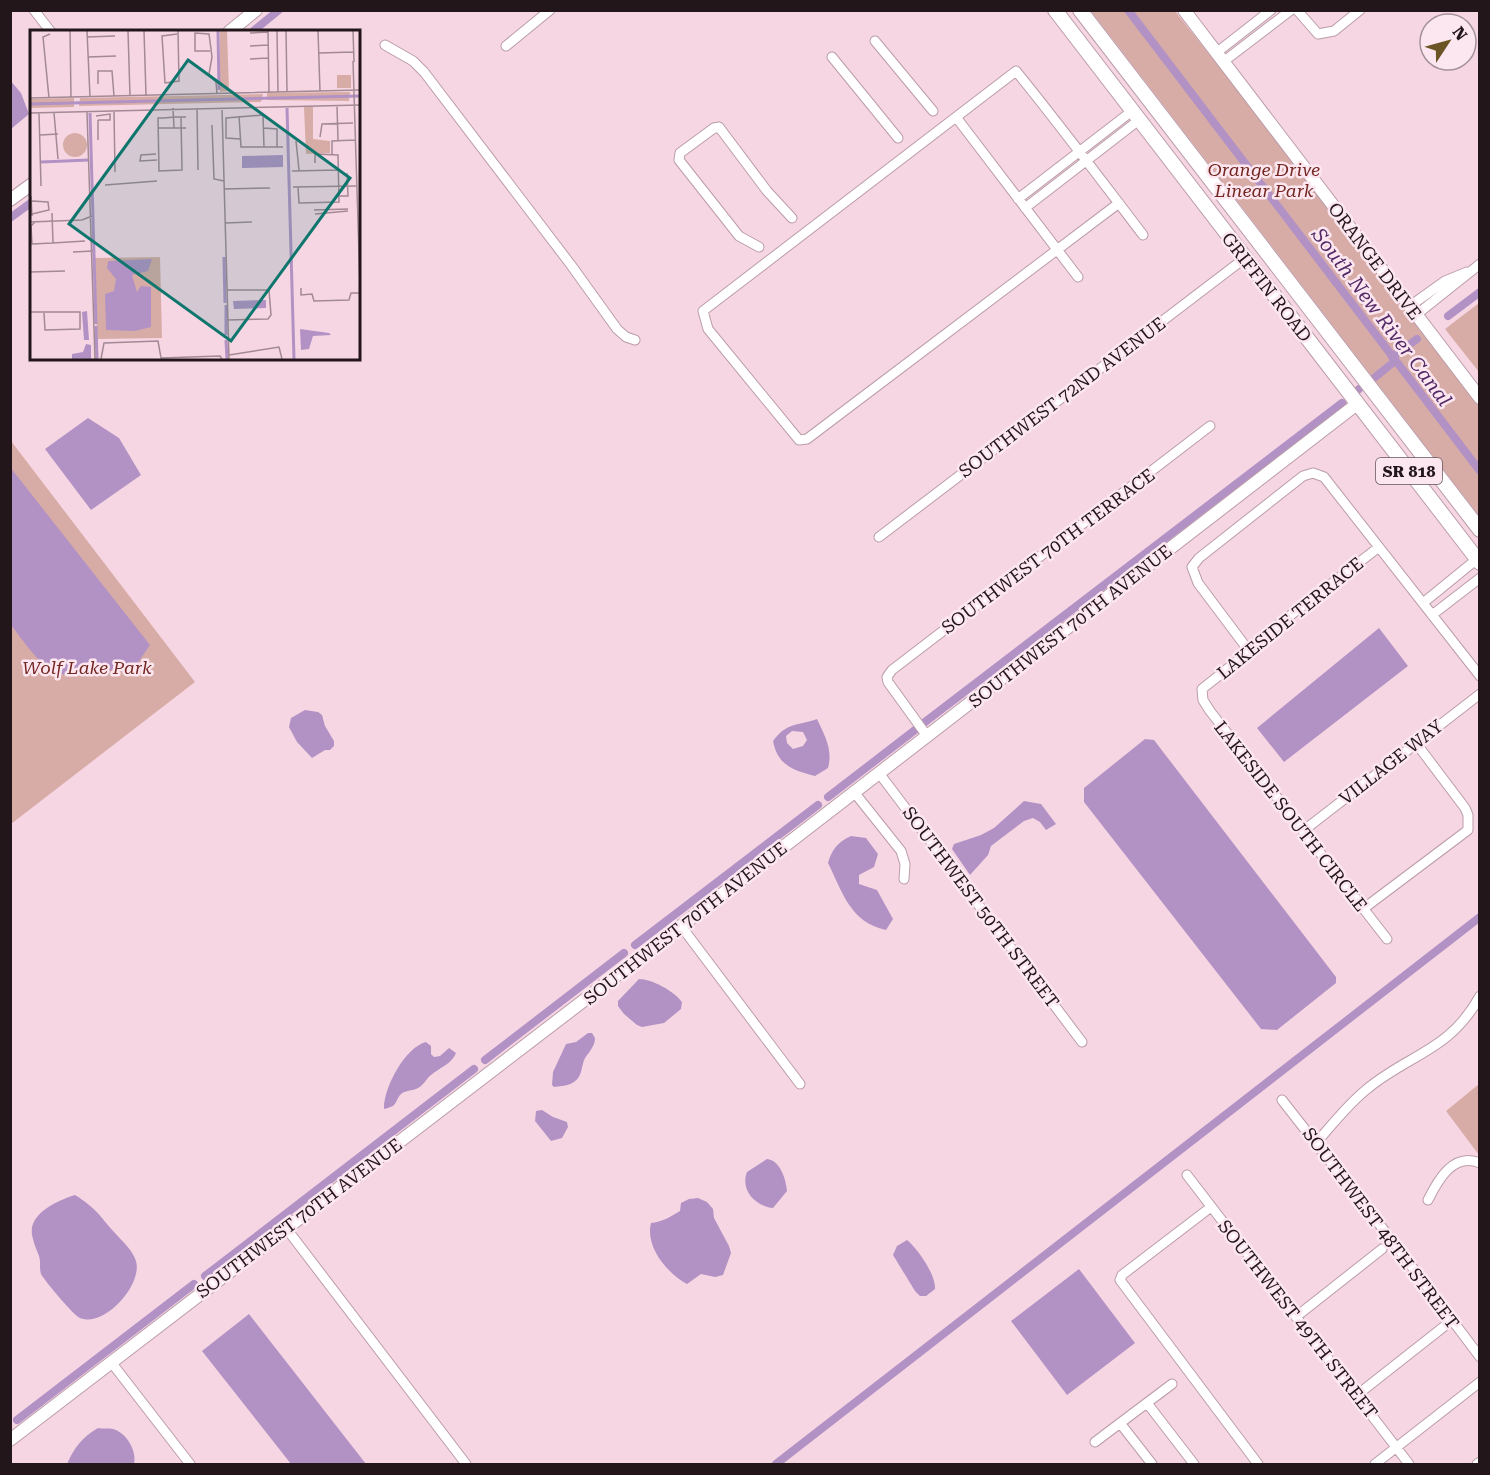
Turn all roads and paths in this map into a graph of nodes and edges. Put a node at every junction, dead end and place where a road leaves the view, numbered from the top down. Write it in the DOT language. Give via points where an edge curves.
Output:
graph roads {
  1 [pos="34,10"];
  2 [pos="256,10"];
  3 [pos="550,10"];
  4 [pos="1055,10"];
  5 [pos="1080,10"];
  6 [pos="1184,10"];
  7 [pos="1271,10"];
  8 [pos="1291,10"];
  9 [pos="1297,10"];
  10 [pos="1360,10"];
  11 [pos="49,30"];
  12 [pos="231,30"];
  13 [pos="875,41"];
  14 [pos="385,45"];
  15 [pos="506,46"];
  16 [pos="832,57"];
  17 [pos="1220,57"];
  18 [pos="933,111"];
  19 [pos="1135,115"];
  20 [pos="956,117"];
  21 [pos="898,138"];
  22 [pos="1080,152"];
  23 [pos="1087,160"];
  24 [pos="30,185"];
  25 [pos="1018,199"];
  26 [pos="10,200"];
  27 [pos="1119,203"];
  28 [pos="1025,208"];
  29 [pos="792,218"];
  30 [pos="1143,235"];
  31 [pos="759,247"];
  32 [pos="1058,250"];
  33 [pos="1245,258"];
  34 [pos="1477,266"];
  35 [pos="1078,277"];
  36 [pos="1413,310"];
  37 [pos="635,340"];
  38 [pos="1338,379"];
  39 [pos="1366,382"];
  40 [pos="1479,398"];
  41 [pos="1357,404"];
  42 [pos="1394,419"];
  43 [pos="1210,426"];
  44 [pos="1479,530"];
  45 [pos="879,537"];
  46 [pos="1379,548"];
  47 [pos="1478,561"];
  48 [pos="1479,578"];
  49 [pos="1423,603"];
  50 [pos="1432,615"];
  51 [pos="1249,651"];
  52 [pos="1479,676"];
  53 [pos="1202,689"];
  54 [pos="1479,694"];
  55 [pos="927,736"];
  56 [pos="1416,743"];
  57 [pos="879,773"];
  58 [pos="855,792"];
  59 [pos="1303,831"];
  60 [pos="904,879"];
  61 [pos="1363,909"];
  62 [pos="681,926"];
  63 [pos="1387,939"];
  64 [pos="1479,996"];
  65 [pos="1082,1042"];
  66 [pos="800,1084"];
  67 [pos="1282,1100"];
  68 [pos="1316,1143"];
  69 [pos="1479,1163"];
  70 [pos="1186,1174"];
  71 [pos="1428,1200"];
  72 [pos="1211,1207"];
  73 [pos="286,1228"];
  74 [pos="1382,1249"];
  75 [pos="1297,1316"];
  76 [pos="1451,1321"];
  77 [pos="1479,1358"];
  78 [pos="111,1362"];
  79 [pos="1479,1382"];
  80 [pos="1172,1384"];
  81 [pos="1357,1395"];
  82 [pos="1148,1402"];
  83 [pos="1120,1423"];
  84 [pos="10,1440"];
  85 [pos="1095,1442"];
  86 [pos="1398,1449"];
  87 [pos="190,1464"];
  88 [pos="466,1464"];
  89 [pos="1152,1464"];
  90 [pos="1194,1464"];
  91 [pos="1258,1464"];
  92 [pos="1375,1464"];
  93 [pos="1409,1464"];
  1 -- 11 [label="street"];
  2 -- 12 [label="street"];
  3 -- 15 [label="street"];
  4 -- 19 [label="main road, GRIFFIN ROAD / SR 818"];
  5 -- 39 [label="main road, GRIFFIN ROAD / SR 818"];
  6 -- 17 [label="street, ORANGE DRIVE"];
  7 -- 17 [label="street"];
  8 -- 17 [label="street"];
  9 -- 10 [label="street" via="1318,34 1334,31"];
  13 -- 18 [label="street"];
  14 -- 37 [label="street" via="424,72 617,329"];
  16 -- 21 [label="street"];
  17 -- 36 [label="street, ORANGE DRIVE"];
  19 -- 22 [label="street"];
  19 -- 23 [label="street"];
  19 -- 33 [label="main road, GRIFFIN ROAD / SR 818"];
  20 -- 22 [label="street" via="1016,71"];
  20 -- 25 [label="street"];
  20 -- 32 [label="street" via="703,311 708,329 800,440 807,439"];
  22 -- 23 [label="street"];
  22 -- 25 [label="street"];
  23 -- 27 [label="street"];
  23 -- 28 [label="street"];
  24 -- 26 [label="street"];
  25 -- 28 [label="street"];
  27 -- 30 [label="street"];
  27 -- 32 [label="street"];
  28 -- 32 [label="street"];
  29 -- 31 [label="street" via="719,127 680,153 679,160 739,236"];
  32 -- 35 [label="street"];
  33 -- 38 [label="main road, GRIFFIN ROAD / SR 818"];
  33 -- 45 [label="street, SOUTHWEST 72ND AVENUE"];
  34 -- 36 [label="street" via="1445,281"];
  36 -- 40 [label="street, ORANGE DRIVE"];
  38 -- 39 [label="main road" via="1355,386"];
  38 -- 41 [label="main road, GRIFFIN ROAD / SR 818"];
  39 -- 42 [label="main road, GRIFFIN ROAD / SR 818"];
  41 -- 42 [label="main road" via="1370,404"];
  41 -- 47 [label="main road, GRIFFIN ROAD / SR 818"];
  41 -- 55 [label="street, SOUTHWEST 70TH AVENUE"];
  42 -- 44 [label="main road, GRIFFIN ROAD / SR 818"];
  43 -- 55 [label="street, SOUTHWEST 70TH TERRACE" via="892,670 888,682"];
  46 -- 49 [label="street"];
  46 -- 51 [label="street, LAKESIDE TERRACE" via="1260,638"];
  46 -- 51 [label="street" via="1324,477 1313,473 1303,476 1199,558 1192,567 1198,583"];
  47 -- 49 [label="street"];
  48 -- 50 [label="street"];
  49 -- 50 [label="street"];
  50 -- 52 [label="street"];
  51 -- 53 [label="street, LAKESIDE TERRACE"];
  53 -- 59 [label="street, LAKESIDE SOUTH CIRCLE" via="1210,711"];
  54 -- 56 [label="street, VILLAGE WAY"];
  55 -- 57 [label="street, SOUTHWEST 70TH AVENUE"];
  56 -- 59 [label="street, VILLAGE WAY"];
  56 -- 61 [label="street" via="1465,808 1468,830"];
  57 -- 58 [label="street, SOUTHWEST 70TH AVENUE"];
  57 -- 65 [label="street, SOUTHWEST 50TH STREET"];
  58 -- 60 [label="street" via="901,851"];
  58 -- 62 [label="street, SOUTHWEST 70TH AVENUE"];
  59 -- 61 [label="street, LAKESIDE SOUTH CIRCLE"];
  61 -- 63 [label="street, LAKESIDE SOUTH CIRCLE"];
  62 -- 66 [label="street"];
  62 -- 73 [label="street, SOUTHWEST 70TH AVENUE"];
  64 -- 68 [label="street" via="1446,1038 1368,1088"];
  67 -- 68 [label="street, SOUTHWEST 48TH STREET"];
  68 -- 76 [label="street, SOUTHWEST 48TH STREET"];
  69 -- 71 [label="street" via="1458,1162 1439,1177"];
  70 -- 72 [label="street, SOUTHWEST 49TH STREET"];
  72 -- 75 [label="street, SOUTHWEST 49TH STREET"];
  72 -- 91 [label="street" via="1120,1280"];
  73 -- 78 [label="street, SOUTHWEST 70TH AVENUE"];
  73 -- 88 [label="street"];
  74 -- 75 [label="street"];
  75 -- 81 [label="street, SOUTHWEST 49TH STREET"];
  76 -- 77 [label="street, SOUTHWEST 48TH STREET"];
  76 -- 81 [label="street"];
  78 -- 84 [label="street, SOUTHWEST 70TH AVENUE"];
  78 -- 87 [label="street"];
  79 -- 86 [label="street"];
  80 -- 82 [label="street"];
  81 -- 86 [label="street, SOUTHWEST 49TH STREET"];
  82 -- 83 [label="street"];
  82 -- 90 [label="street"];
  83 -- 85 [label="street"];
  83 -- 89 [label="street"];
  86 -- 92 [label="street"];
  86 -- 93 [label="street, SOUTHWEST 49TH STREET"];
}
